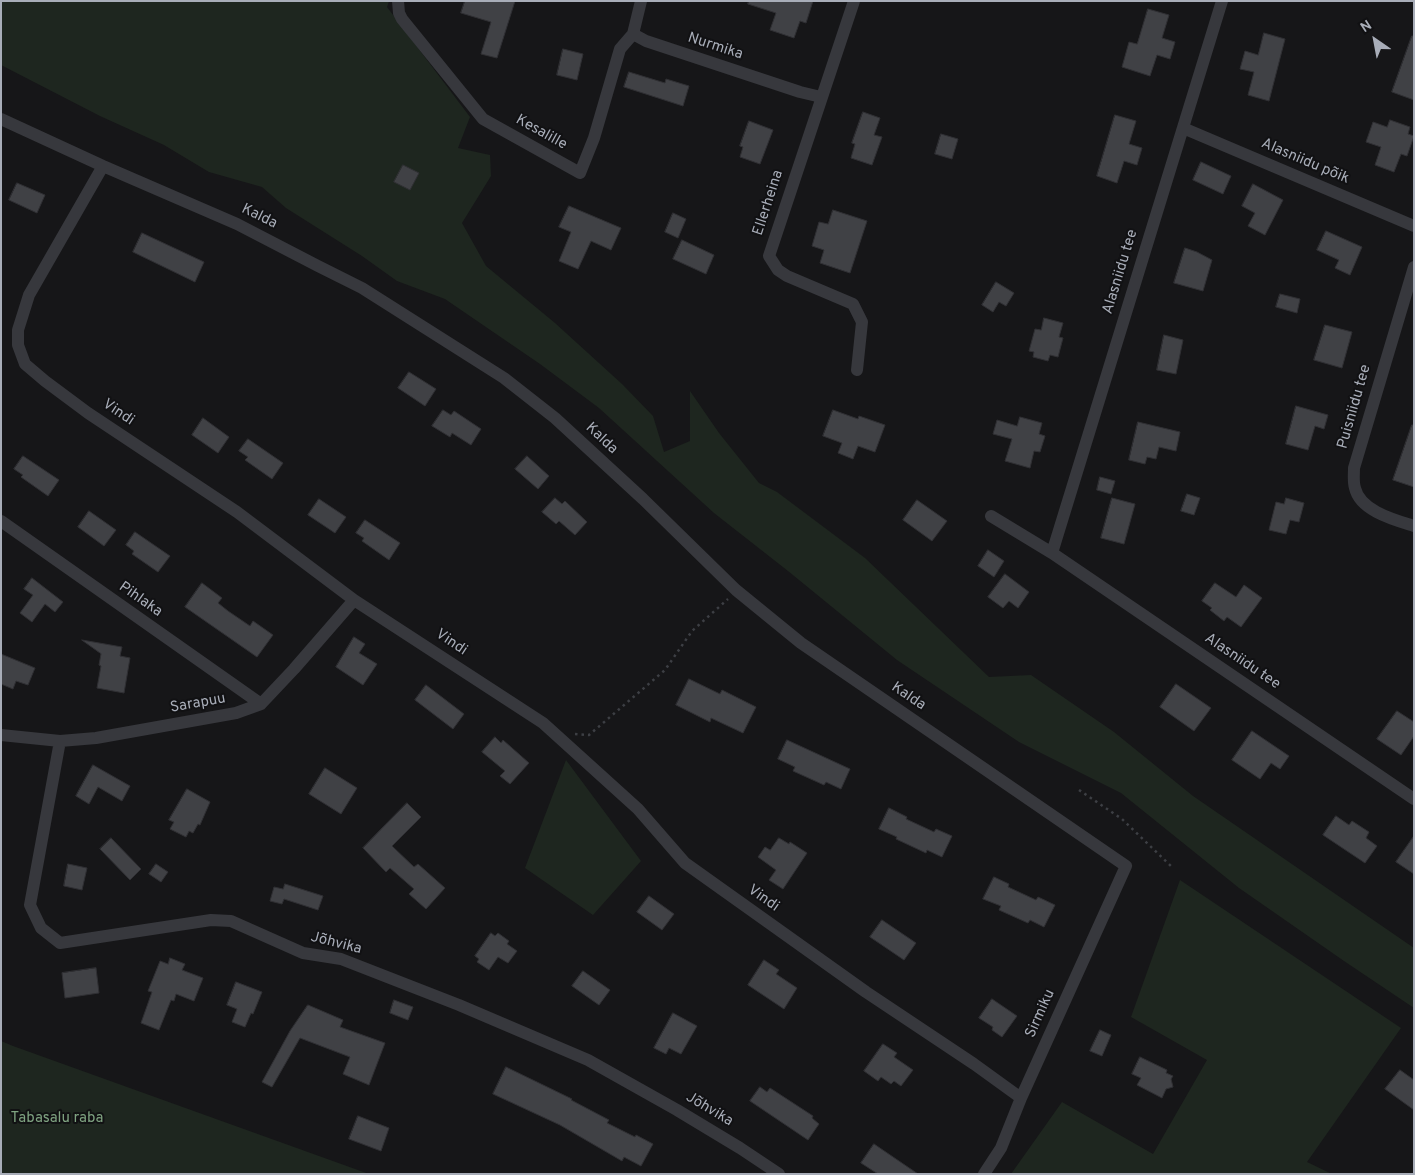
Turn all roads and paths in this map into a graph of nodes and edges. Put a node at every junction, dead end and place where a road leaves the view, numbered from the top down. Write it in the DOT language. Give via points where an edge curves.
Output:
graph roads {
  1 [pos="398,1"];
  2 [pos="641,1"];
  3 [pos="854,1"];
  4 [pos="1222,1"];
  5 [pos="633,34"];
  6 [pos="821,97"];
  7 [pos="1,119"];
  8 [pos="1183,128"];
  9 [pos="103,166"];
  10 [pos="1414,226"];
  11 [pos="1414,267"];
  12 [pos="857,370"];
  13 [pos="990,516"];
  14 [pos="1,521"];
  15 [pos="1414,526"];
  16 [pos="1052,553"];
  17 [pos="736,590"];
  18 [pos="354,600"];
  19 [pos="261,704"];
  20 [pos="552,731"];
  21 [pos="1,735"];
  22 [pos="60,741"];
  23 [pos="1079,790"];
  24 [pos="1414,799"];
  25 [pos="1126,866"];
  26 [pos="1173,868"];
  27 [pos="1020,1098"];
  28 [pos="779,1174"];
  29 [pos="984,1174"];
  1 -- 5 [label="street, Kesalille" via="402,19 483,118 580,173 594,138 620,49"];
  2 -- 5 [label="street"];
  3 -- 6 [label="street, Ellerheina"];
  4 -- 8 [label="street, Alasniidu tee"];
  5 -- 6 [label="street, Nurmika" via="646,42"];
  6 -- 12 [label="street, Ellerheina" via="769,256 778,270 787,276 853,304 862,322"];
  7 -- 9 [label="street, Kalda"];
  8 -- 10 [label="street, Alasniidu põik"];
  8 -- 16 [label="street, Alasniidu tee"];
  9 -- 17 [label="street, Kalda" via="237,224 362,288 504,378 555,418"];
  9 -- 18 [label="street, Vindi" via="29,295 18,330 18,345 25,364 88,412 237,512"];
  11 -- 15 [label="street, Puisniidu tee" via="1354,468 1355,490 1364,503 1381,515"];
  13 -- 16 [label="street, Alasniidu tee"];
  14 -- 19 [label="street, Pihlaka"];
  16 -- 24 [label="street, Alasniidu tee"];
  17 -- 20 [label="path" via="692,630 665,670 589,735"];
  17 -- 25 [label="street, Kalda" via="801,643"];
  18 -- 19 [label="street, Sarapuu"];
  18 -- 20 [label="street, Vindi"];
  19 -- 22 [label="street, Sarapuu" via="236,714"];
  20 -- 27 [label="street, Vindi" via="638,809 685,863"];
  21 -- 22 [label="street, Sarapuu"];
  22 -- 28 [label="street, Jõhvika" via="30,905 41,928 60,943 210,920 231,921 304,953 341,958 588,1060 692,1119"];
  23 -- 26 [label="path" via="1122,819"];
  25 -- 27 [label="street, Sirmiku"];
  27 -- 29 [label="street, Sirmiku" via="1001,1148"];
}
